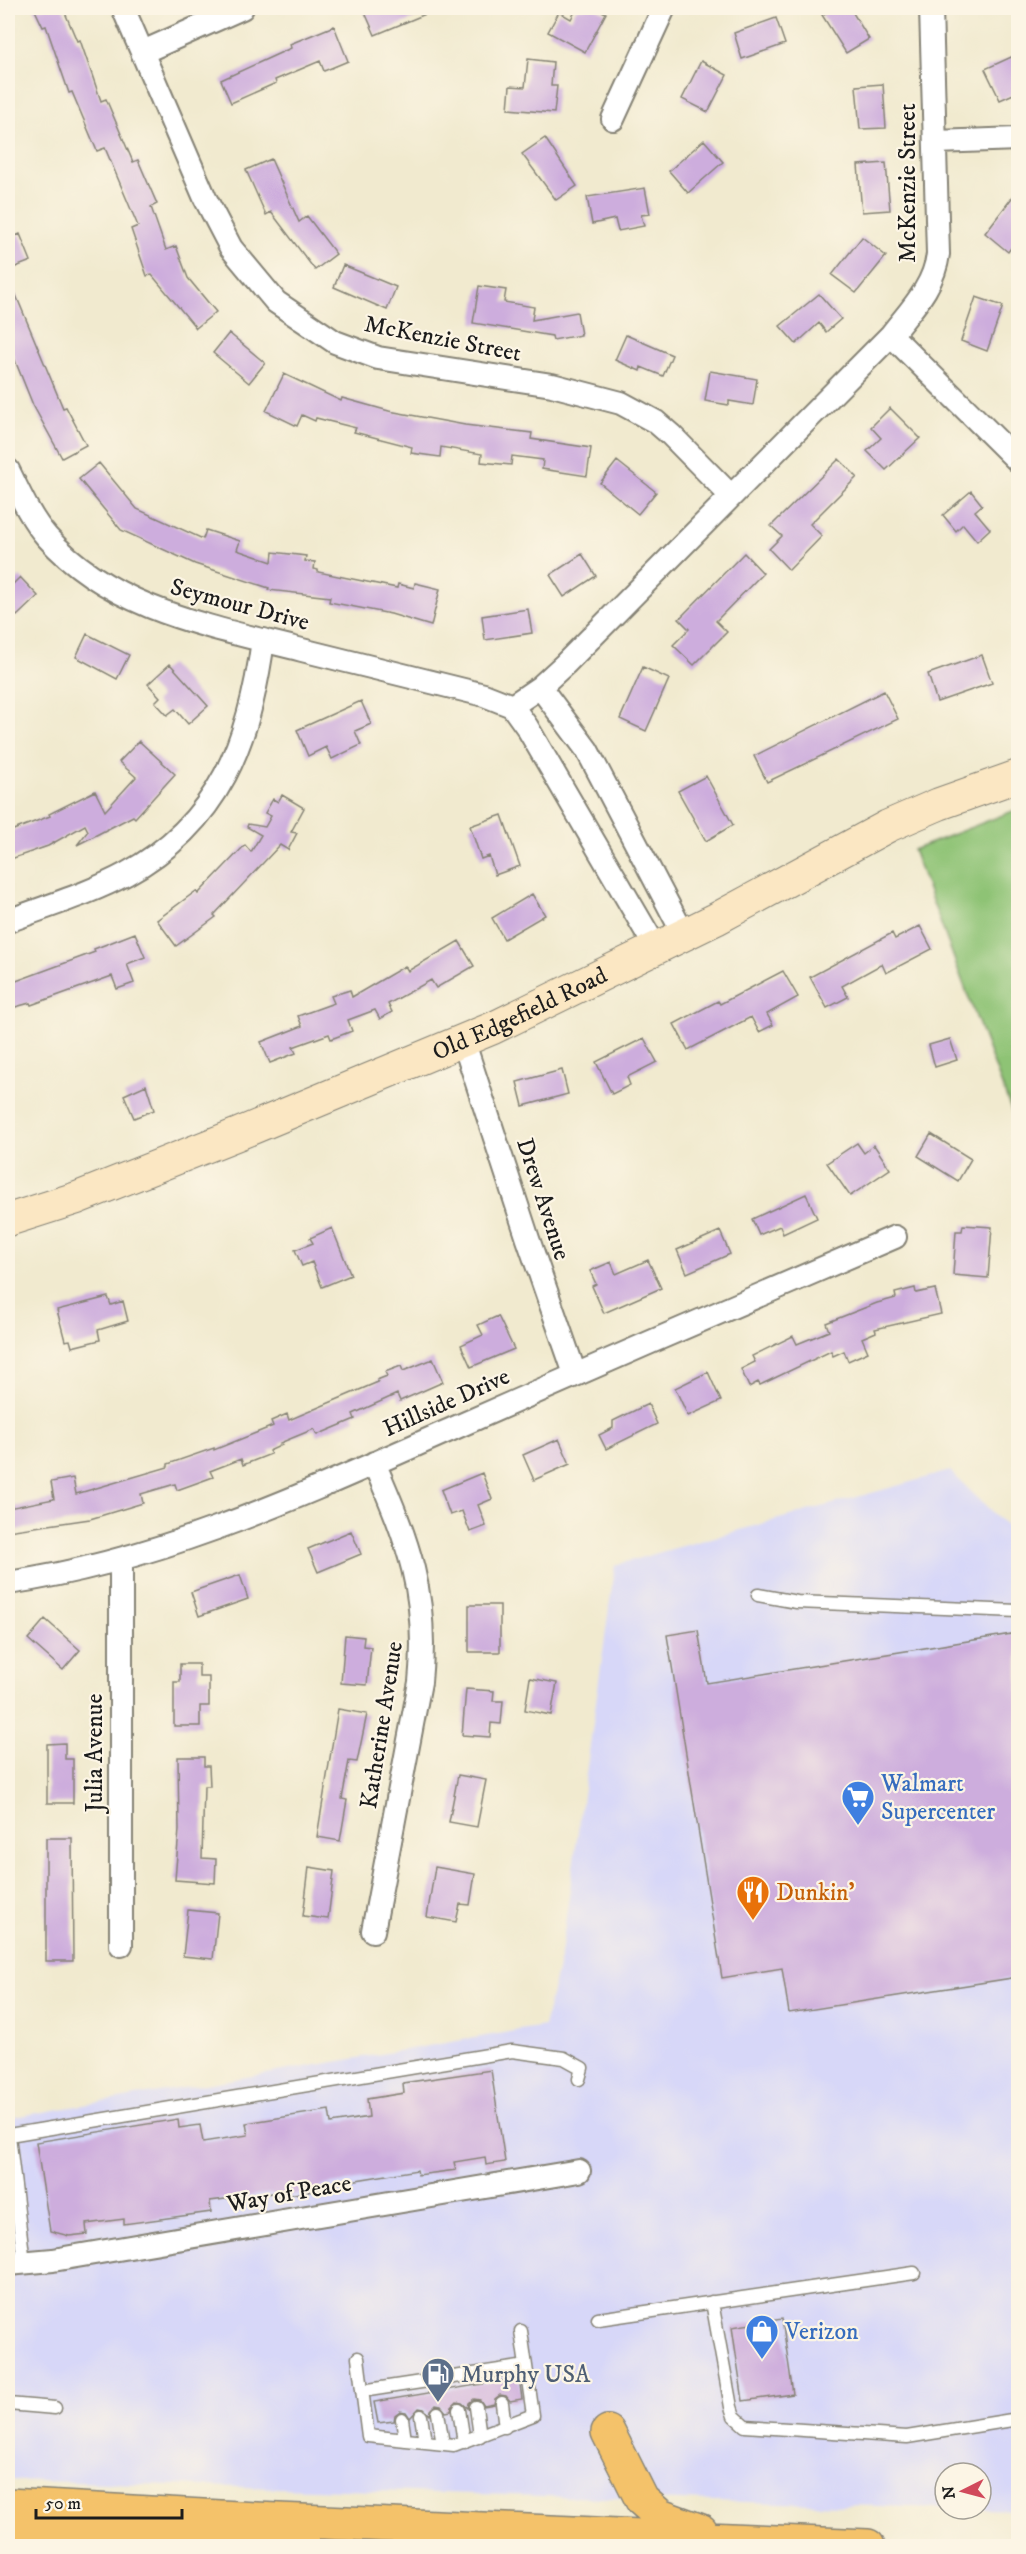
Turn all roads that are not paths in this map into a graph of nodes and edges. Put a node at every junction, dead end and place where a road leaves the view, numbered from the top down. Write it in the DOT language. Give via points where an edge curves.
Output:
graph roads {
  1 [pos="123,8"];
  2 [pos="242,8"];
  3 [pos="664,8"];
  4 [pos="931,8"];
  5 [pos="143,52"];
  6 [pos="613,118"];
  7 [pos="1018,139"];
  8 [pos="936,142"];
  9 [pos="891,335"];
  10 [pos="1018,461"];
  11 [pos="8,470"];
  12 [pos="730,495"];
  13 [pos="263,640"];
  14 [pos="540,687"];
  15 [pos="512,706"];
  16 [pos="1018,776"];
  17 [pos="8,921"];
  18 [pos="684,934"];
  19 [pos="656,948"];
  20 [pos="463,1040"];
  21 [pos="8,1220"];
  22 [pos="894,1237"];
  23 [pos="575,1374"];
  24 [pos="374,1463"];
  25 [pos="121,1560"];
  26 [pos="8,1583"];
  27 [pos="758,1595"];
  28 [pos="1018,1611"];
  29 [pos="374,1931"];
  30 [pos="121,1945"];
  31 [pos="579,2079"];
  32 [pos="579,2171"];
  33 [pos="16,2264"];
  34 [pos="914,2273"];
  35 [pos="712,2302"];
  36 [pos="598,2319"];
  37 [pos="521,2331"];
  38 [pos="358,2358"];
  39 [pos="526,2366"];
  40 [pos="362,2391"];
  41 [pos="502,2403"];
  42 [pos="8,2404"];
  43 [pos="476,2407"];
  44 [pos="55,2409"];
  45 [pos="459,2410"];
  46 [pos="438,2413"];
  47 [pos="421,2416"];
  48 [pos="402,2419"];
  49 [pos="1018,2419"];
  50 [pos="505,2427"];
  51 [pos="608,2432"];
  52 [pos="480,2436"];
  53 [pos="405,2440"];
  54 [pos="425,2442"];
  55 [pos="464,2442"];
  56 [pos="443,2444"];
  57 [pos="8,2505"];
  58 [pos="8,2530"];
  59 [pos="612,2541"];
  60 [pos="726,2541"];
  61 [pos="304,2547"];
  62 [pos="868,2547"];
  1 -- 5 [label="street, McKenzie Street"];
  2 -- 5 [label="street"];
  3 -- 6 [label="street"];
  4 -- 8 [label="street, McKenzie Street"];
  5 -- 12 [label="street, McKenzie Street" via="205,198 231,248 276,302 326,337 367,355 552,386 621,403 671,435"];
  7 -- 8 [label="street"];
  8 -- 9 [label="street, McKenzie Street" via="936,267 926,291"];
  9 -- 10 [label="street"];
  9 -- 12 [label="street, McKenzie Street"];
  11 -- 13 [label="street, Seymour Drive" via="48,538 95,576 129,597 185,621"];
  12 -- 14 [label="street, McKenzie Street"];
  13 -- 15 [label="street, Seymour Drive" via="484,694"];
  13 -- 17 [label="street" via="254,701 236,754 217,789 186,829 125,874"];
  14 -- 15 [label="street"];
  14 -- 18 [label="street" via="586,750"];
  15 -- 19 [label="street"];
  16 -- 18 [label="street, Old Edgefield Road" via="888,826"];
  18 -- 19 [label="street, Old Edgefield Road"];
  19 -- 20 [label="street, Old Edgefield Road"];
  20 -- 21 [label="street, Old Edgefield Road" via="238,1134"];
  20 -- 23 [label="street, Drew Avenue"];
  22 -- 23 [label="street, Hillside Drive"];
  23 -- 24 [label="street, Hillside Drive"];
  24 -- 25 [label="street, Hillside Drive" via="179,1542"];
  24 -- 29 [label="street, Katherine Avenue" via="411,1554 419,1594 423,1654"];
  25 -- 26 [label="street, Hillside Drive"];
  25 -- 30 [label="street, Julia Avenue"];
  27 -- 28 [label="lane" via="797,1602"];
  31 -- 33 [label="lane" via="582,2068 564,2058 512,2051 9,2135"];
  32 -- 33 [label="street, Way of Peace"];
  34 -- 35 [label="lane"];
  35 -- 36 [label="lane"];
  35 -- 49 [label="lane" via="731,2407 745,2426 907,2437"];
  37 -- 39 [label="lane"];
  38 -- 40 [label="lane"];
  39 -- 40 [label="lane" via="498,2376 417,2389"];
  39 -- 50 [label="lane" via="533,2415"];
  40 -- 53 [label="lane" via="368,2436"];
  41 -- 50 [label="lane"];
  42 -- 44 [label="lane"];
  43 -- 52 [label="lane"];
  45 -- 55 [label="lane"];
  46 -- 56 [label="lane"];
  47 -- 54 [label="lane"];
  48 -- 53 [label="lane"];
  50 -- 52 [label="lane"];
  51 -- 60 [label="main road" via="642,2500 660,2516"];
  52 -- 55 [label="lane"];
  53 -- 54 [label="lane"];
  54 -- 56 [label="lane"];
  55 -- 56 [label="lane"];
  57 -- 59 [label="main road"];
  58 -- 61 [label="main road"];
  59 -- 60 [label="main road"];
  60 -- 62 [label="main road"];
}
